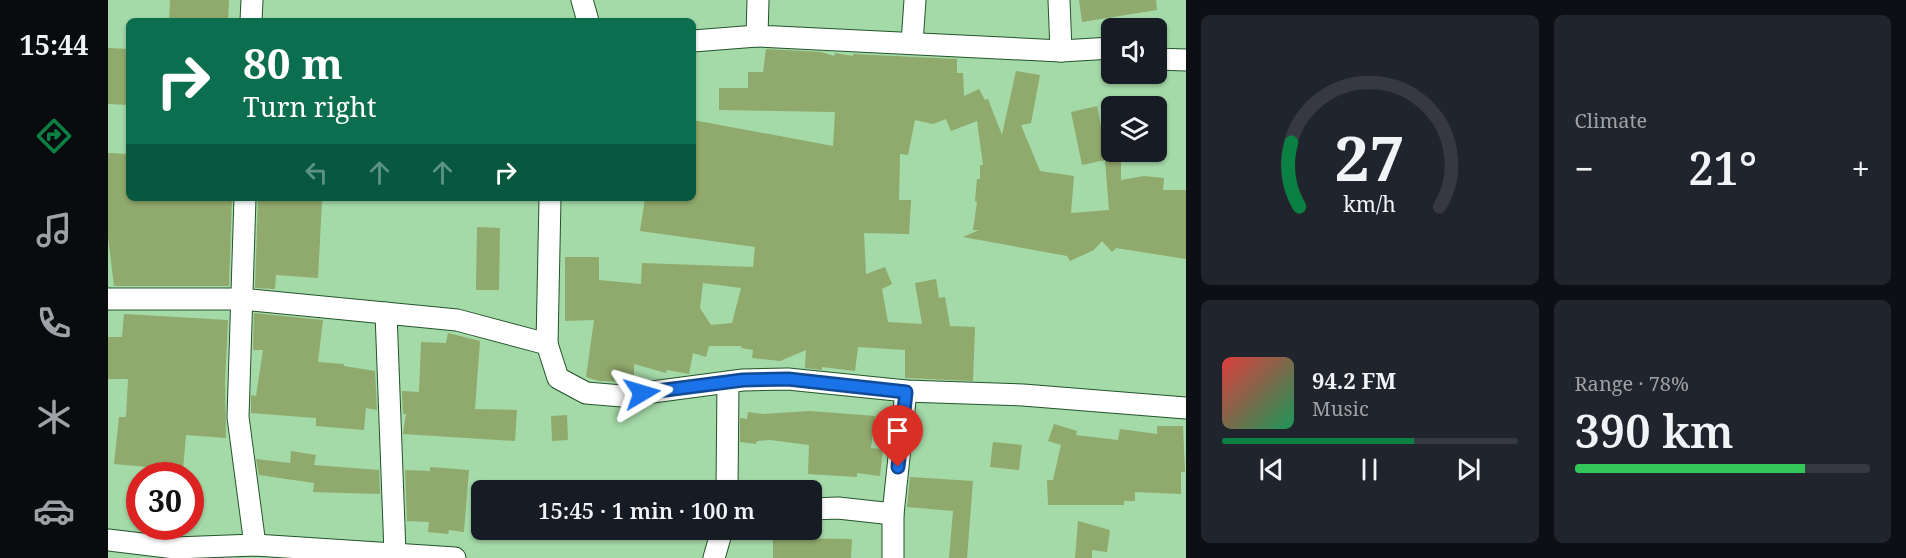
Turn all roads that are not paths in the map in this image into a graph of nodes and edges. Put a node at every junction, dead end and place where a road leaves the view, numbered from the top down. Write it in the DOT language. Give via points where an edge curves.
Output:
graph roads {
  1 [pos="252,0"];
  2 [pos="582,0"];
  3 [pos="758,0"];
  4 [pos="915,0"];
  5 [pos="1059,0"];
  6 [pos="251,18"];
  7 [pos="587,18"];
  8 [pos="757,36"];
  9 [pos="696,40"];
  10 [pos="912,43"];
  11 [pos="1101,49"];
  12 [pos="1061,51"];
  13 [pos="1167,59"];
  14 [pos="1186,60"];
  15 [pos="244,201"];
  16 [pos="550,201"];
  17 [pos="108,299"];
  18 [pos="241,299"];
  19 [pos="386,313"];
  20 [pos="547,344"];
  21 [pos="728,382"];
  22 [pos="906,392"];
  23 [pos="1186,408"];
  24 [pos="727,480"];
  25 [pos="822,509"];
  26 [pos="893,514"];
  27 [pos="108,540"];
  28 [pos="719,540"];
  29 [pos="255,545"];
  30 [pos="395,554"];
  31 [pos="455,558"];
  32 [pos="714,558"];
  33 [pos="894,558"];
  1 -- 6 [label="street"];
  2 -- 7 [label="street"];
  3 -- 8 [label="street"];
  4 -- 10 [label="street"];
  5 -- 12 [label="street"];
  8 -- 9 [label="street"];
  8 -- 10 [label="street"];
  10 -- 12 [label="street"];
  11 -- 12 [label="street"];
  13 -- 14 [label="street"];
  15 -- 18 [label="street"];
  16 -- 20 [label="street"];
  17 -- 18 [label="street"];
  18 -- 19 [label="street"];
  18 -- 29 [label="street" via="237,417"];
  19 -- 20 [label="street" via="457,320"];
  19 -- 30 [label="street"];
  20 -- 21 [label="street" via="558,378 586,393 622,396"];
  21 -- 22 [label="street" via="788,379"];
  21 -- 24 [label="street"];
  22 -- 23 [label="street" via="1023,395"];
  22 -- 26 [label="street"];
  25 -- 26 [label="street"];
  26 -- 33 [label="street"];
  27 -- 29 [label="street" via="174,548"];
  28 -- 32 [label="street"];
  29 -- 30 [label="street"];
  30 -- 31 [label="street"];
}
